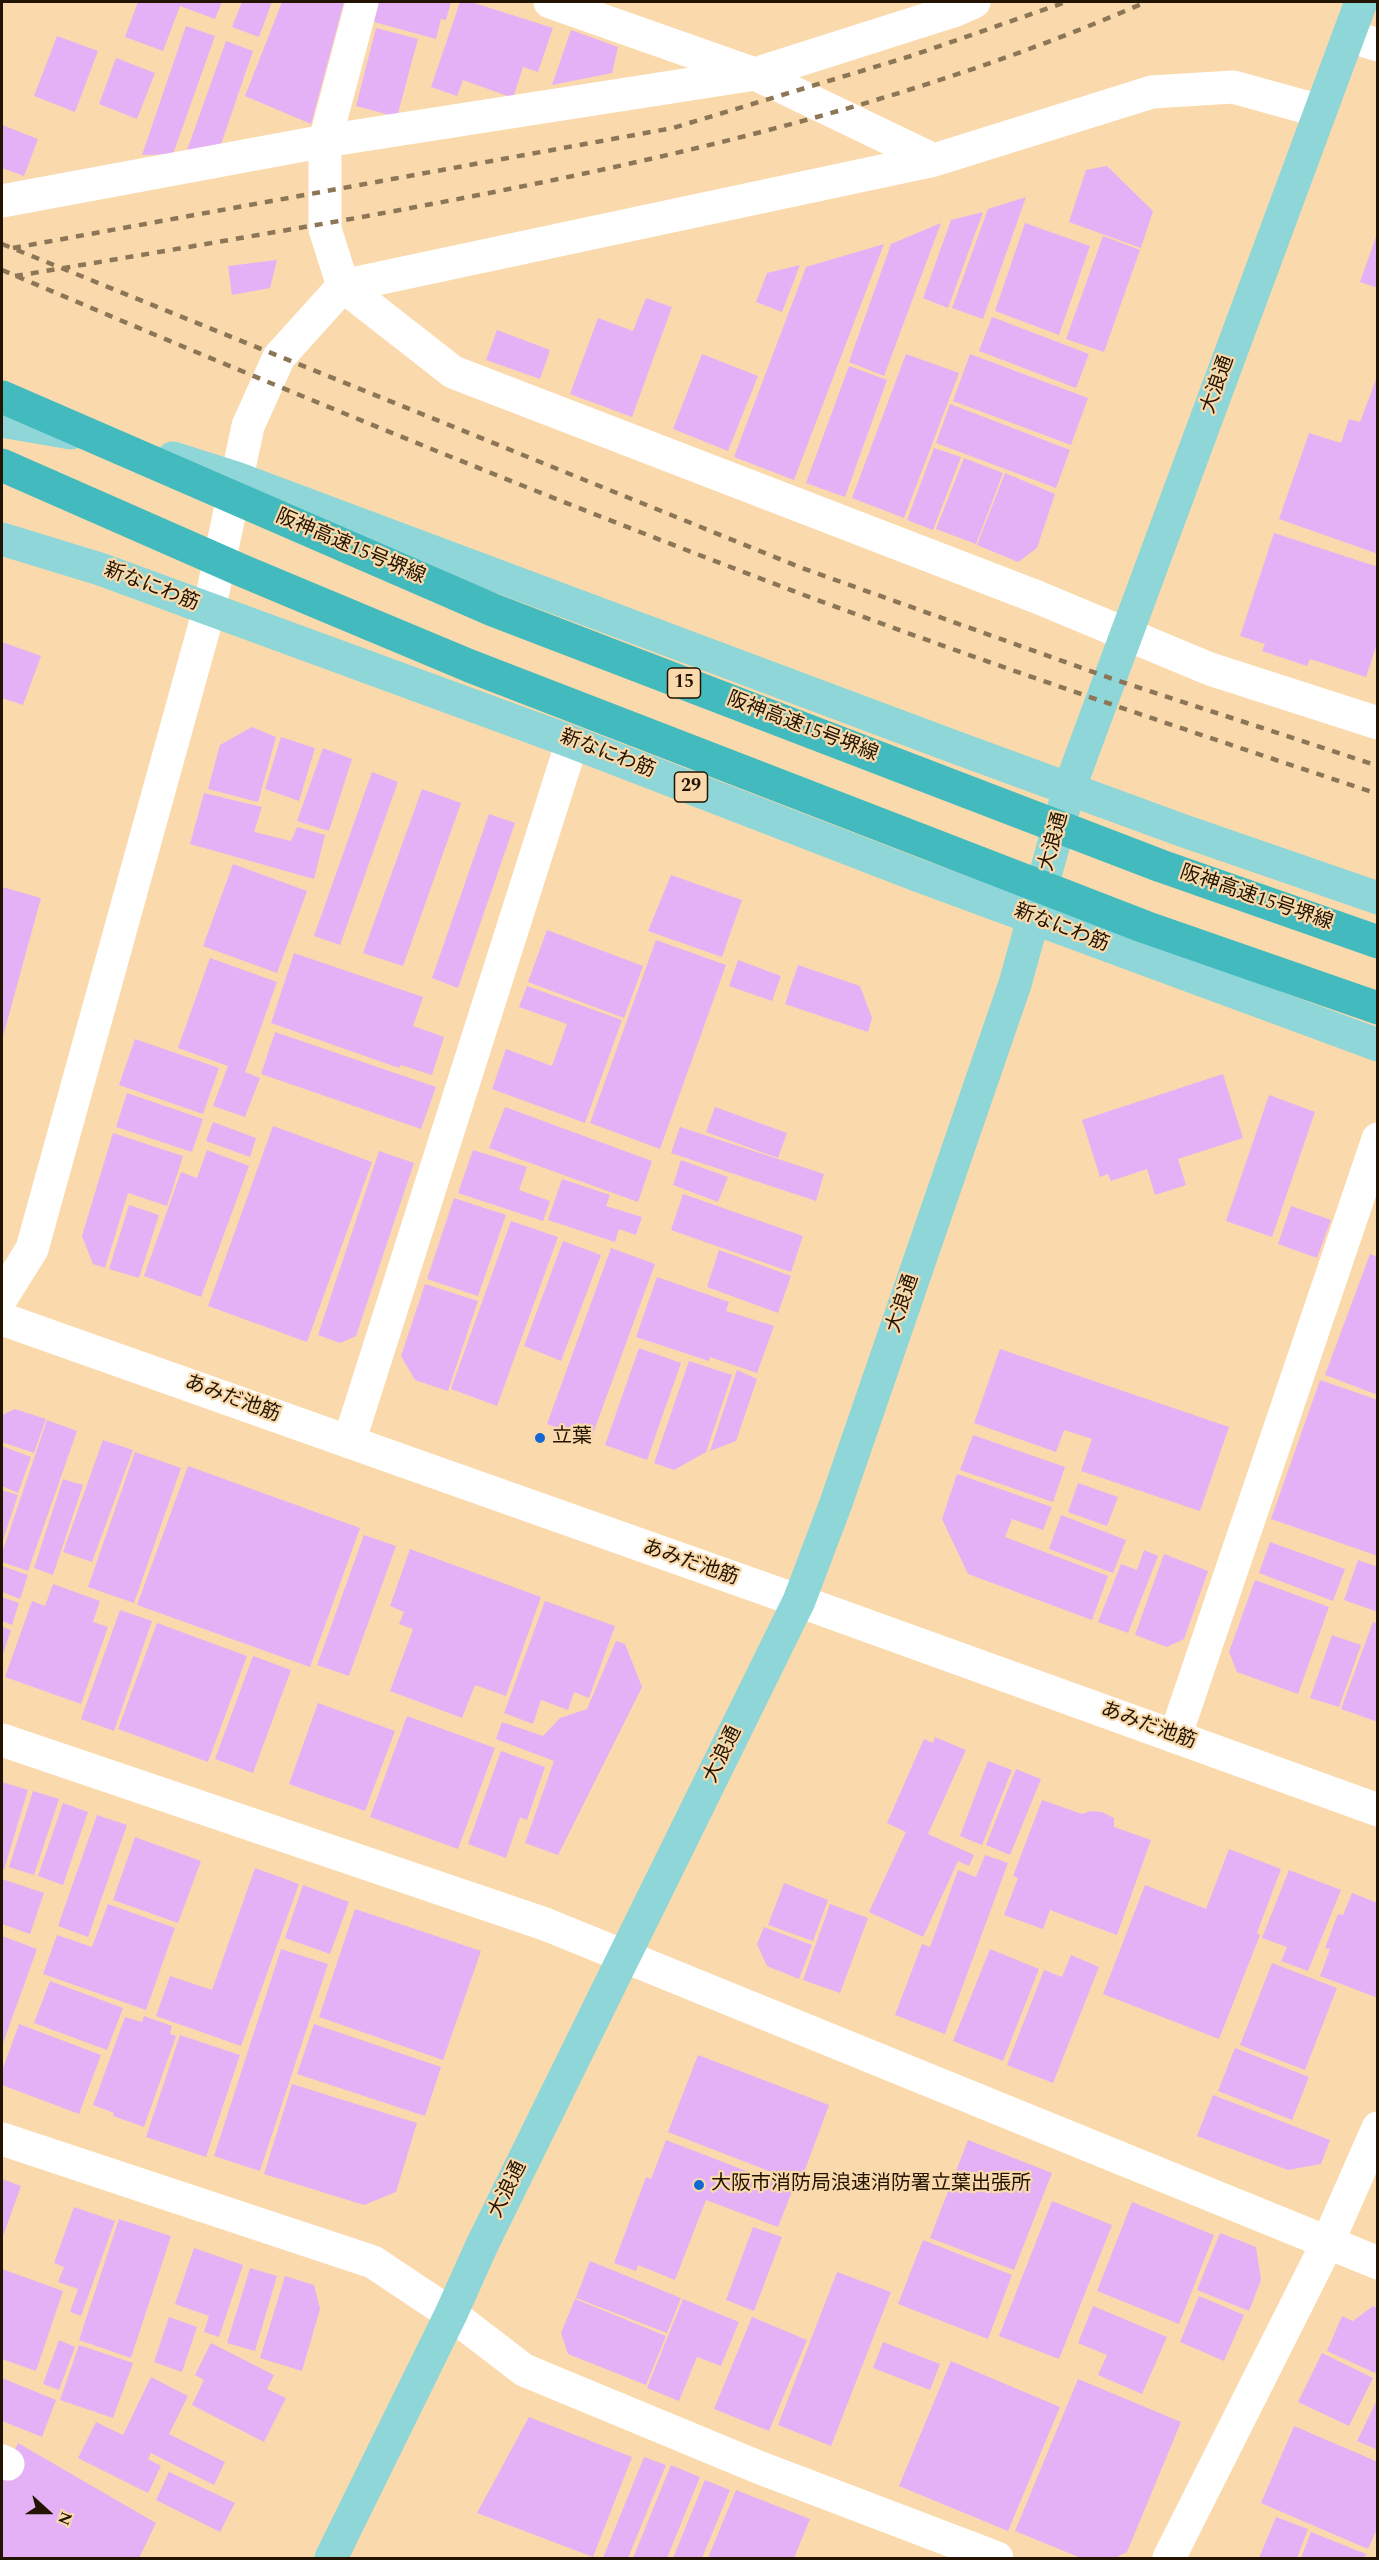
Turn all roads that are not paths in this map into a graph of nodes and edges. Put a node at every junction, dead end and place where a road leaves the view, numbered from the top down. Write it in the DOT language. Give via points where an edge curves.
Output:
graph roads {
  1 [pos="362,2"];
  2 [pos="550,2"];
  3 [pos="974,2"];
  4 [pos="1361,2"];
  5 [pos="1363,41"];
  6 [pos="755,74"];
  7 [pos="1320,111"];
  8 [pos="325,141"];
  9 [pos="934,160"];
  10 [pos="2,201"];
  11 [pos="343,286"];
  12 [pos="2,397"];
  13 [pos="2,421"];
  14 [pos="2,465"];
  15 [pos="236,478"];
  16 [pos="2,539"];
  17 [pos="209,610"];
  18 [pos="1126,635"];
  19 [pos="1377,723"];
  20 [pos="572,742"];
  21 [pos="1069,789"];
  22 [pos="1377,898"];
  23 [pos="1035,918"];
  24 [pos="1377,942"];
  25 [pos="1377,1008"];
  26 [pos="1377,1045"];
  27 [pos="1377,1139"];
  28 [pos="2,1297"];
  29 [pos="2,1319"];
  30 [pos="349,1442"];
  31 [pos="799,1601"];
  32 [pos="1175,1737"];
  33 [pos="2,1740"];
  34 [pos="1377,1810"];
  35 [pos="625,1954"];
  36 [pos="1377,2128"];
  37 [pos="2,2139"];
  38 [pos="1328,2244"];
  39 [pos="1377,2263"];
  40 [pos="451,2314"];
  41 [pos="331,2559"];
  42 [pos="998,2559"];
  43 [pos="1169,2559"];
  1 -- 8 [label="street"];
  2 -- 6 [label="street"];
  3 -- 6 [label="street"];
  4 -- 5 [label="main road, 大浪通"];
  5 -- 7 [label="main road, 大浪通"];
  6 -- 8 [label="street"];
  6 -- 9 [label="street"];
  7 -- 9 [label="street" via="1233,87 1152,92"];
  7 -- 18 [label="main road, 大浪通"];
  8 -- 10 [label="street"];
  8 -- 11 [label="street" via="325,229"];
  9 -- 11 [label="street"];
  11 -- 15 [label="street" via="279,357 248,426"];
  11 -- 18 [label="street" via="453,372"];
  12 -- 24 [label="highway, 阪神高速15号堺線 / 15" via="493,610 1161,866"];
  13 -- 15 [label="main road" via="75,434"];
  14 -- 25 [label="highway" via="470,666 1145,927"];
  15 -- 17 [label="street"];
  15 -- 21 [label="main road"];
  16 -- 17 [label="main road, 新なにわ筋 / 29" via="100,569"];
  17 -- 20 [label="main road, 新なにわ筋 / 29"];
  17 -- 28 [label="street" via="32,1249"];
  18 -- 19 [label="street" via="1210,669"];
  18 -- 21 [label="main road, 大浪通"];
  20 -- 23 [label="main road, 新なにわ筋 / 29"];
  20 -- 30 [label="street"];
  21 -- 22 [label="main road"];
  21 -- 23 [label="main road, 大浪通"];
  23 -- 26 [label="main road, 新なにわ筋 / 29"];
  23 -- 31 [label="main road, 大浪通"];
  27 -- 32 [label="street"];
  29 -- 30 [label="street, あみだ池筋"];
  30 -- 31 [label="street, あみだ池筋"];
  31 -- 32 [label="street, あみだ池筋"];
  31 -- 35 [label="main road, 大浪通"];
  32 -- 34 [label="street, あみだ池筋"];
  33 -- 35 [label="street"];
  35 -- 38 [label="street"];
  35 -- 40 [label="main road, 大浪通"];
  36 -- 38 [label="street"];
  37 -- 40 [label="street" via="373,2262"];
  38 -- 39 [label="street"];
  38 -- 43 [label="street"];
  40 -- 41 [label="main road, 大浪通"];
  40 -- 42 [label="street" via="524,2370 758,2467"];
}
